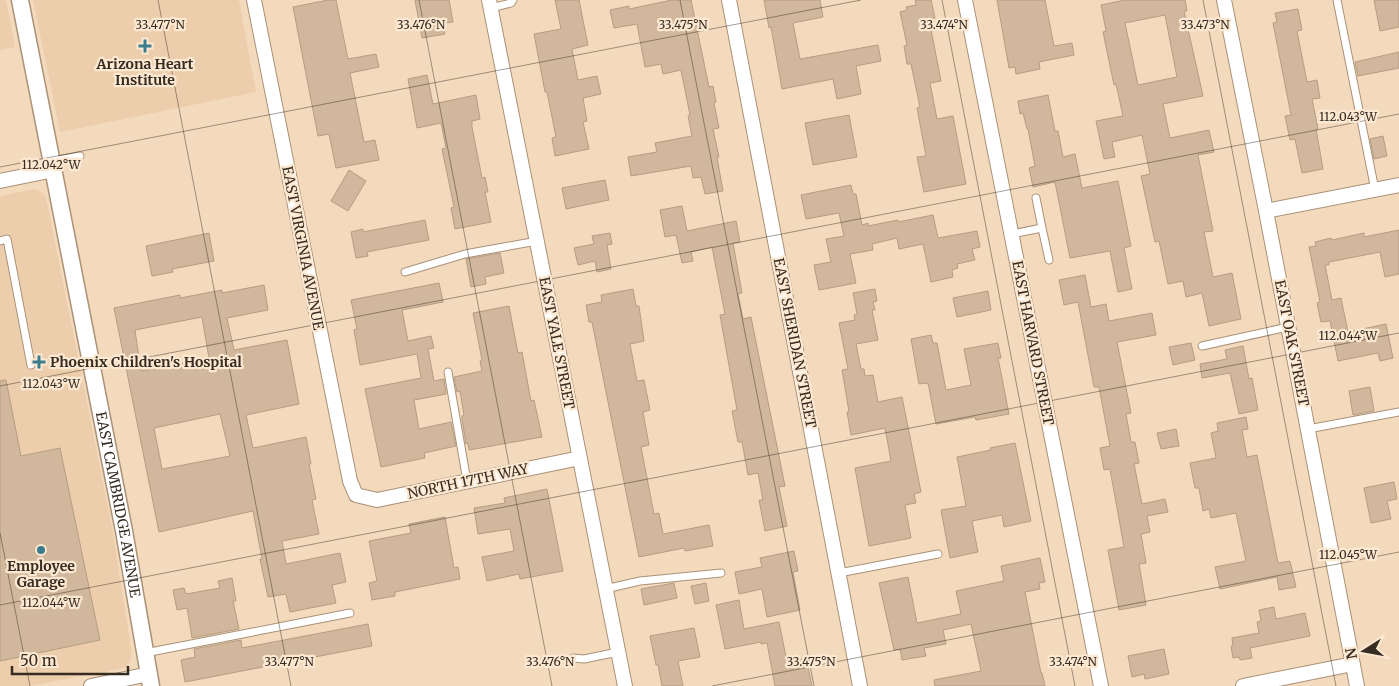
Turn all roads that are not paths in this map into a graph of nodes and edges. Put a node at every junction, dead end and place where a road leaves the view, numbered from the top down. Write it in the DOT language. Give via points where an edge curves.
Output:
graph roads {
  1 [pos="20,0"];
  2 [pos="254,0"];
  3 [pos="513,0"];
  4 [pos="729,0"];
  5 [pos="965,0"];
  6 [pos="1224,0"];
  7 [pos="1337,0"];
  8 [pos="490,4"];
  9 [pos="80,156"];
  10 [pos="54,166"];
  11 [pos="0,181"];
  12 [pos="1399,185"];
  13 [pos="1375,190"];
  14 [pos="1036,198"];
  15 [pos="1266,211"];
  16 [pos="1042,228"];
  17 [pos="1012,234"];
  18 [pos="0,241"];
  19 [pos="536,241"];
  20 [pos="1049,260"];
  21 [pos="405,272"];
  22 [pos="1288,327"];
  23 [pos="1202,346"];
  24 [pos="31,365"];
  25 [pos="448,372"];
  26 [pos="1399,412"];
  27 [pos="1308,429"];
  28 [pos="580,458"];
  29 [pos="468,482"];
  30 [pos="356,496"];
  31 [pos="938,554"];
  32 [pos="721,572"];
  33 [pos="839,573"];
  34 [pos="605,589"];
  35 [pos="350,613"];
  36 [pos="618,652"];
  37 [pos="145,653"];
  38 [pos="572,658"];
  39 [pos="1353,664"];
  40 [pos="150,680"];
  41 [pos="91,686"];
  42 [pos="625,686"];
  43 [pos="860,686"];
  44 [pos="1101,686"];
  45 [pos="1243,686"];
  46 [pos="1358,686"];
  1 -- 10 [label="street, EAST CAMBRIDGE AVENUE"];
  2 -- 30 [label="street, EAST VIRGINIA AVENUE" via="350,481"];
  3 -- 8 [label="lane" via="511,3"];
  4 -- 33 [label="street, EAST SHERIDAN STREET"];
  5 -- 17 [label="street, EAST HARVARD STREET"];
  6 -- 15 [label="street, EAST OAK STREET"];
  7 -- 13 [label="lane"];
  8 -- 19 [label="street, EAST YALE STREET"];
  9 -- 10 [label="lane"];
  10 -- 11 [label="street"];
  10 -- 37 [label="street, EAST CAMBRIDGE AVENUE"];
  12 -- 13 [label="street"];
  13 -- 15 [label="street"];
  14 -- 16 [label="lane"];
  15 -- 22 [label="street, EAST OAK STREET"];
  16 -- 17 [label="lane"];
  16 -- 20 [label="lane"];
  17 -- 44 [label="street, EAST HARVARD STREET"];
  18 -- 24 [label="lane" via="7,240"];
  19 -- 21 [label="lane" via="465,254"];
  19 -- 28 [label="street, EAST YALE STREET"];
  22 -- 23 [label="lane"];
  22 -- 27 [label="street, EAST OAK STREET"];
  25 -- 29 [label="lane"];
  26 -- 27 [label="lane"];
  27 -- 39 [label="street, EAST OAK STREET"];
  28 -- 29 [label="street, NORTH 17TH WAY"];
  28 -- 34 [label="street, EAST YALE STREET"];
  29 -- 30 [label="street, NORTH 17TH WAY" via="377,500"];
  31 -- 33 [label="lane"];
  32 -- 34 [label="lane" via="640,581"];
  33 -- 43 [label="street, EAST SHERIDAN STREET"];
  34 -- 36 [label="street, EAST YALE STREET"];
  35 -- 37 [label="lane"];
  36 -- 38 [label="lane"];
  36 -- 42 [label="street, EAST YALE STREET"];
  37 -- 40 [label="street, EAST CAMBRIDGE AVENUE"];
  39 -- 45 [label="street"];
  39 -- 46 [label="street, EAST OAK STREET"];
  40 -- 41 [label="street"];
}
